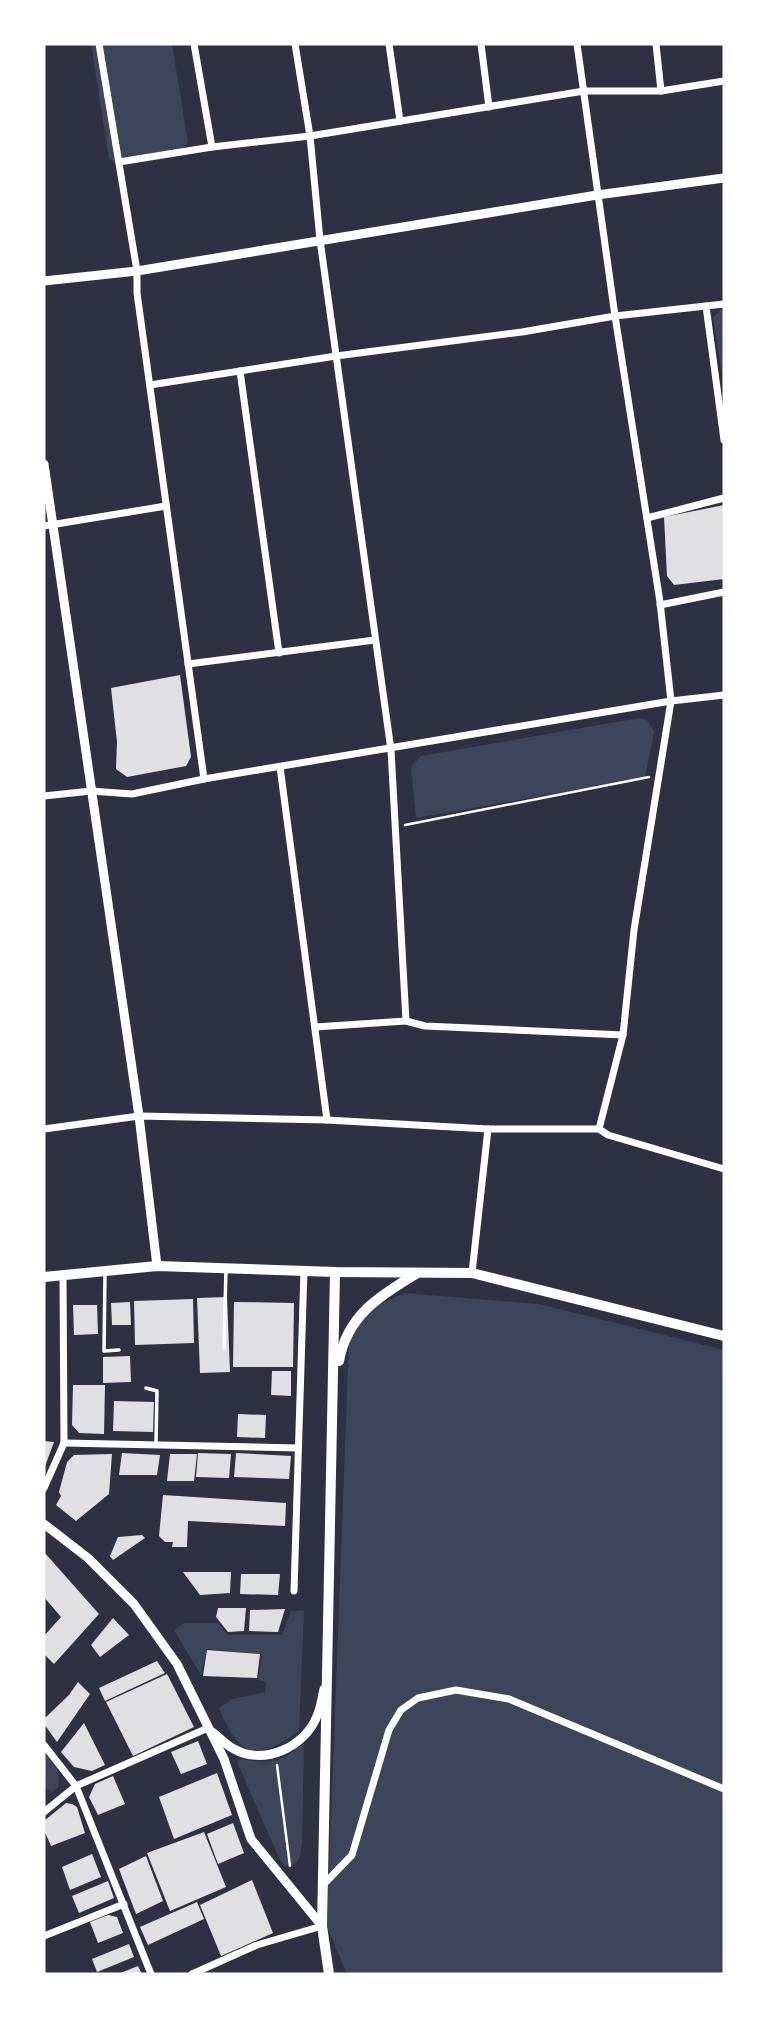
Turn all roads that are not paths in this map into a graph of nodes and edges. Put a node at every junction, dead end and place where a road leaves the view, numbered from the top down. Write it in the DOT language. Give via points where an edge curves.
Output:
graph roads {
  1 [pos="99,44"];
  2 [pos="194,44"];
  3 [pos="295,44"];
  4 [pos="389,44"];
  5 [pos="481,44"];
  6 [pos="577,44"];
  7 [pos="656,44"];
  8 [pos="724,81"];
  9 [pos="584,91"];
  10 [pos="661,91"];
  11 [pos="488,107"];
  12 [pos="400,121"];
  13 [pos="310,136"];
  14 [pos="212,147"];
  15 [pos="119,162"];
  16 [pos="724,178"];
  17 [pos="597,195"];
  18 [pos="320,240"];
  19 [pos="137,271"];
  20 [pos="44,281"];
  21 [pos="724,304"];
  22 [pos="706,306"];
  23 [pos="615,316"];
  24 [pos="336,356"];
  25 [pos="240,371"];
  26 [pos="150,386"];
  27 [pos="724,440"];
  28 [pos="44,464"];
  29 [pos="724,498"];
  30 [pos="166,506"];
  31 [pos="647,518"];
  32 [pos="48,526"];
  33 [pos="724,592"];
  34 [pos="660,605"];
  35 [pos="375,640"];
  36 [pos="279,653"];
  37 [pos="188,664"];
  38 [pos="724,695"];
  39 [pos="671,701"];
  40 [pos="391,750"];
  41 [pos="281,767"];
  42 [pos="204,779"];
  43 [pos="91,791"];
  44 [pos="44,796"];
  45 [pos="406,1021"];
  46 [pos="315,1027"];
  47 [pos="623,1035"];
  48 [pos="139,1116"];
  49 [pos="327,1120"];
  50 [pos="44,1128"];
  51 [pos="488,1129"];
  52 [pos="599,1129"];
  53 [pos="724,1168"];
  54 [pos="157,1266"];
  55 [pos="226,1267"];
  56 [pos="304,1270"];
  57 [pos="105,1271"];
  58 [pos="335,1272"];
  59 [pos="417,1273"];
  60 [pos="472,1273"];
  61 [pos="63,1276"];
  62 [pos="44,1278"];
  63 [pos="724,1336"];
  64 [pos="224,1348"];
  65 [pos="119,1350"];
  66 [pos="146,1388"];
  67 [pos="334,1389"];
  68 [pos="64,1443"];
  69 [pos="156,1445"];
  70 [pos="298,1448"];
  71 [pos="44,1488"];
  72 [pos="44,1524"];
  73 [pos="293,1591"];
  74 [pos="327,1675"];
  75 [pos="208,1728"];
  76 [pos="44,1745"];
  77 [pos="76,1786"];
  78 [pos="724,1789"];
  79 [pos="44,1812"];
  80 [pos="322,1886"];
  81 [pos="124,1905"];
  82 [pos="322,1926"];
  83 [pos="44,1936"];
  84 [pos="151,1974"];
  85 [pos="192,1974"];
  86 [pos="329,1974"];
  1 -- 15 [label="street"];
  2 -- 14 [label="street"];
  3 -- 13 [label="street"];
  4 -- 12 [label="street"];
  5 -- 11 [label="street"];
  6 -- 9 [label="street"];
  7 -- 10 [label="street"];
  8 -- 10 [label="street"];
  9 -- 10 [label="street"];
  9 -- 11 [label="street"];
  9 -- 17 [label="street"];
  11 -- 12 [label="street"];
  12 -- 13 [label="street"];
  13 -- 14 [label="street"];
  13 -- 18 [label="street"];
  14 -- 15 [label="street"];
  15 -- 19 [label="street"];
  16 -- 17 [label="street"];
  17 -- 18 [label="street"];
  17 -- 23 [label="street"];
  18 -- 19 [label="street"];
  18 -- 24 [label="street"];
  19 -- 20 [label="street"];
  19 -- 26 [label="street"];
  21 -- 22 [label="street"];
  22 -- 23 [label="street"];
  22 -- 27 [label="street"];
  23 -- 24 [label="street"];
  23 -- 31 [label="street"];
  24 -- 25 [label="street"];
  24 -- 35 [label="street"];
  25 -- 26 [label="street"];
  25 -- 36 [label="street"];
  26 -- 30 [label="street"];
  28 -- 32 [label="street"];
  29 -- 31 [label="street"];
  30 -- 32 [label="street"];
  30 -- 37 [label="street"];
  31 -- 34 [label="street"];
  32 -- 43 [label="street"];
  33 -- 34 [label="street"];
  34 -- 39 [label="street"];
  35 -- 36 [label="street"];
  35 -- 40 [label="street"];
  36 -- 37 [label="street"];
  37 -- 42 [label="street"];
  38 -- 39 [label="street"];
  39 -- 40 [label="street"];
  39 -- 47 [label="street" via="634,930"];
  40 -- 41 [label="street"];
  40 -- 45 [label="street"];
  41 -- 42 [label="street"];
  41 -- 46 [label="street"];
  42 -- 43 [label="street" via="132,794"];
  43 -- 44 [label="street"];
  43 -- 48 [label="street"];
  45 -- 46 [label="street"];
  45 -- 47 [label="street" via="425,1027"];
  46 -- 49 [label="street"];
  47 -- 52 [label="street"];
  48 -- 49 [label="street"];
  48 -- 50 [label="street"];
  48 -- 54 [label="street"];
  49 -- 51 [label="street"];
  51 -- 52 [label="street"];
  51 -- 60 [label="street"];
  52 -- 53 [label="street"];
  54 -- 55 [label="main road"];
  54 -- 57 [label="main road"];
  55 -- 56 [label="main road"];
  55 -- 64 [label="lane"];
  56 -- 58 [label="main road"];
  56 -- 70 [label="street"];
  57 -- 61 [label="main road"];
  57 -- 65 [label="lane" via="104,1351"];
  58 -- 59 [label="main road"];
  58 -- 67 [label="main road"];
  59 -- 60 [label="main road"];
  59 -- 67 [label="main road" via="359,1315 342,1345"];
  60 -- 63 [label="main road"];
  61 -- 62 [label="main road"];
  61 -- 68 [label="street"];
  66 -- 69 [label="lane" via="157,1391"];
  67 -- 74 [label="main road"];
  68 -- 69 [label="street"];
  68 -- 71 [label="street"];
  69 -- 70 [label="street"];
  70 -- 73 [label="street"];
  72 -- 75 [label="street" via="88,1558 134,1604 177,1664"];
  74 -- 75 [label="street" via="317,1716 305,1736 276,1754 253,1756 233,1749"];
  74 -- 80 [label="main road"];
  75 -- 77 [label="street"];
  75 -- 82 [label="street" via="224,1759 251,1839"];
  76 -- 77 [label="street"];
  77 -- 79 [label="street"];
  77 -- 81 [label="street"];
  78 -- 80 [label="street" via="509,1699 456,1690 418,1698 401,1710 389,1730 352,1855"];
  80 -- 82 [label="main road"];
  81 -- 83 [label="street"];
  81 -- 84 [label="street"];
  82 -- 85 [label="street" via="257,1945"];
  82 -- 86 [label="main road"];
}
